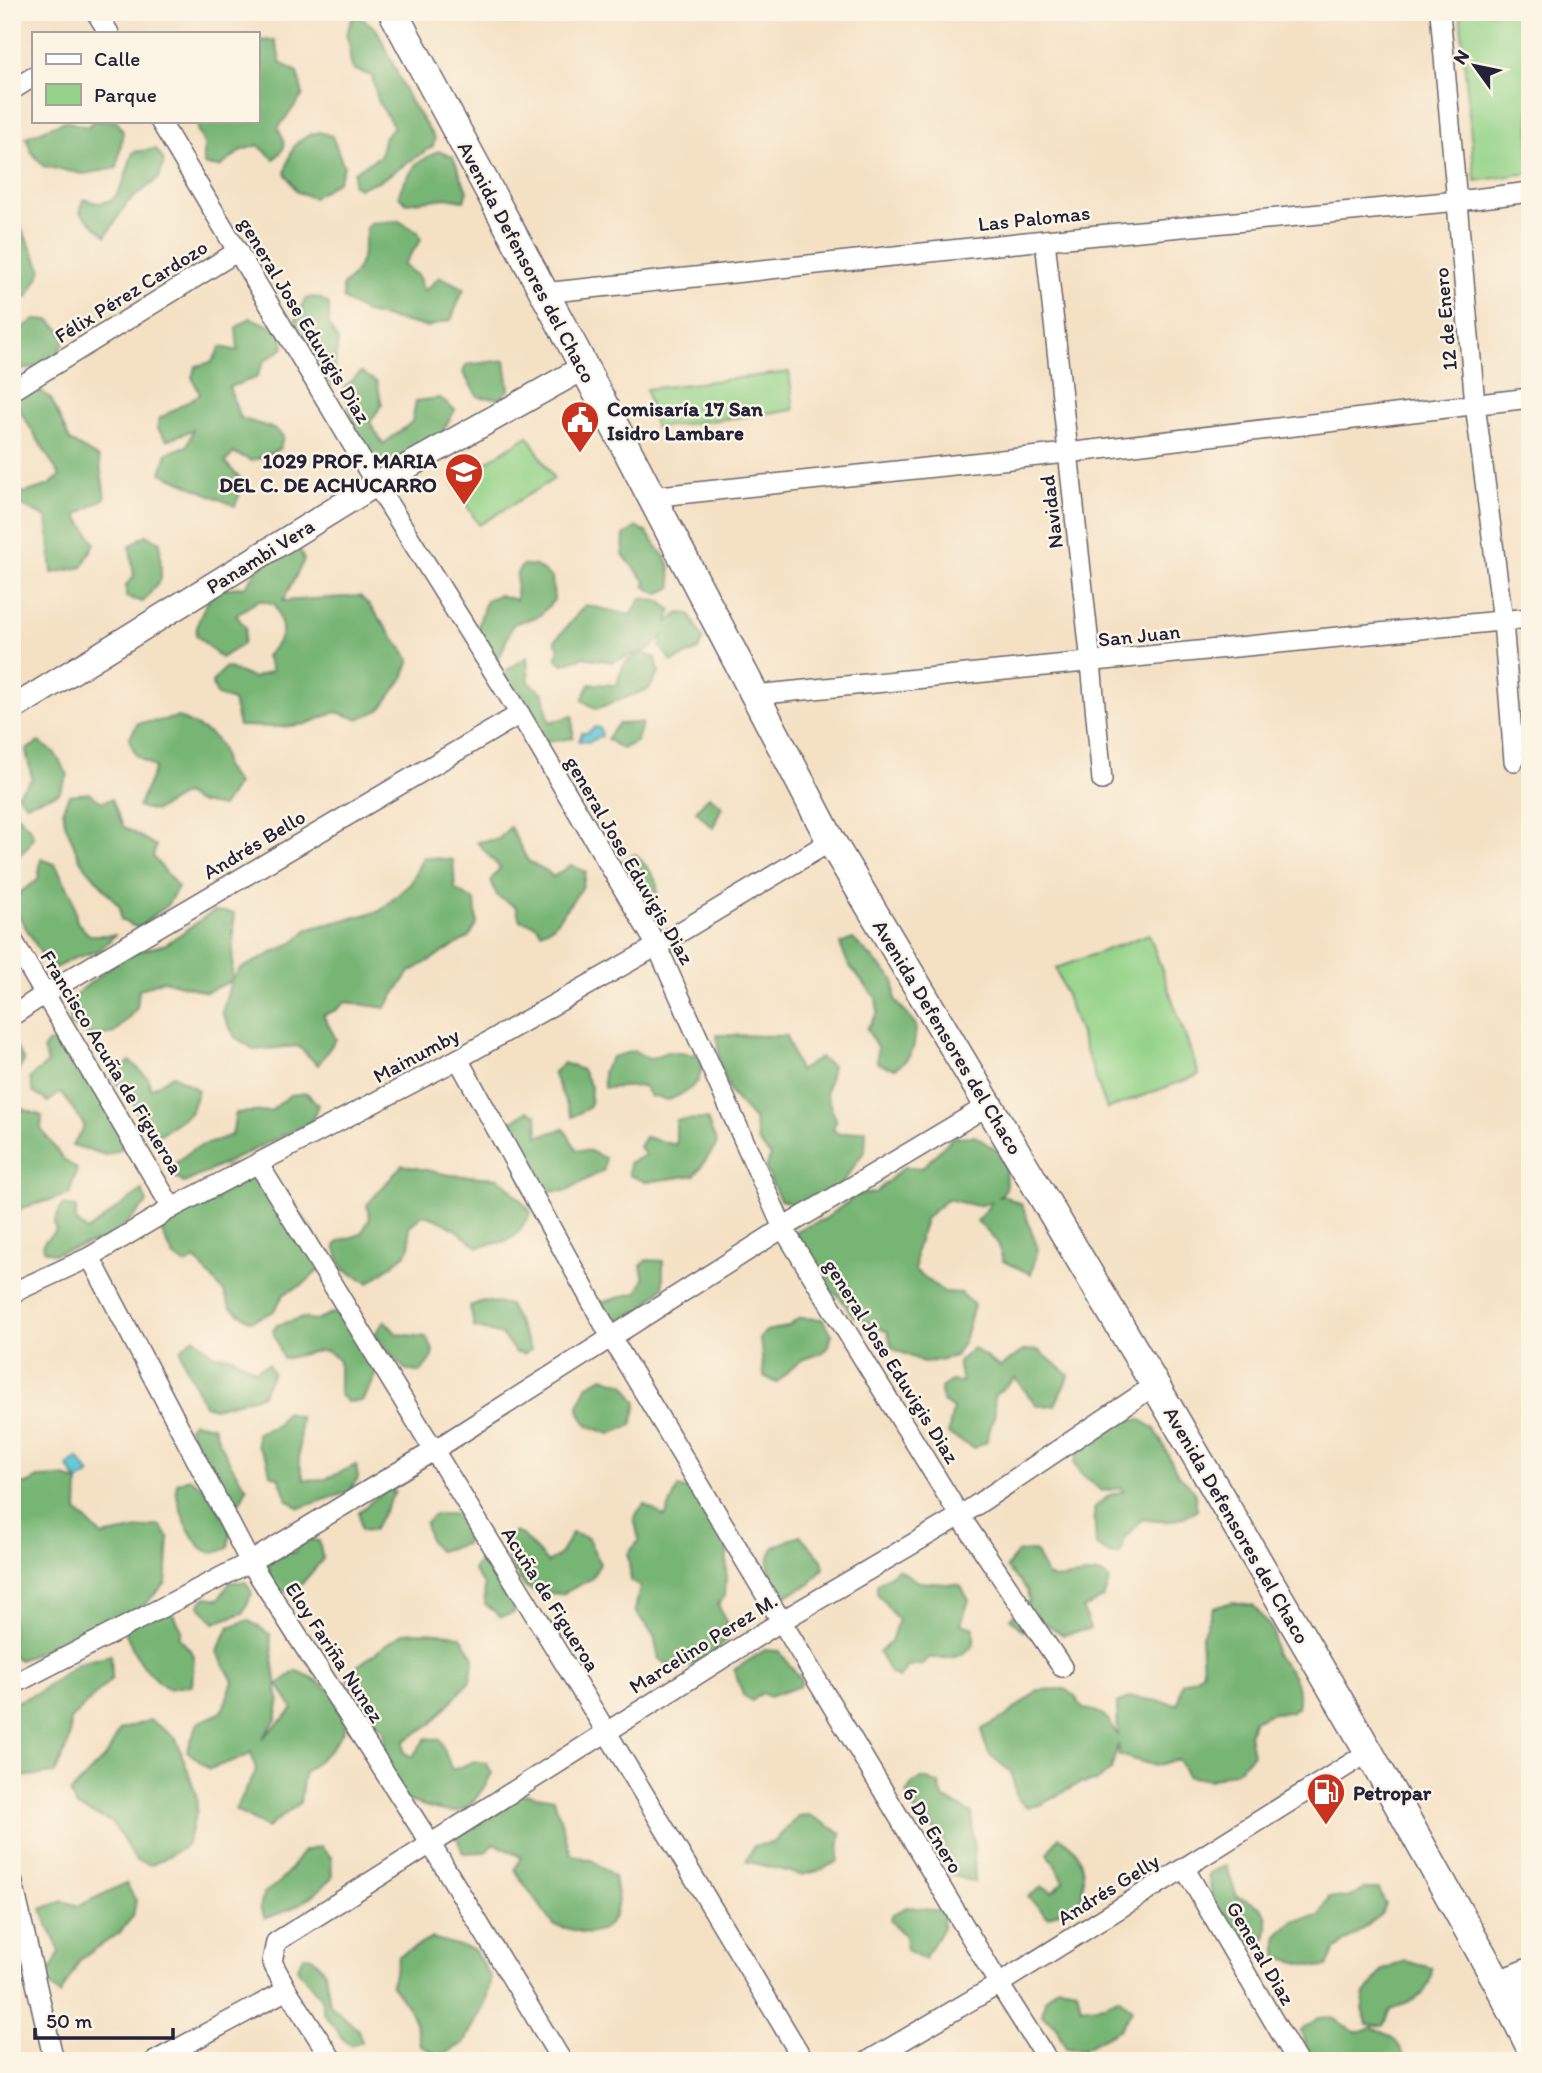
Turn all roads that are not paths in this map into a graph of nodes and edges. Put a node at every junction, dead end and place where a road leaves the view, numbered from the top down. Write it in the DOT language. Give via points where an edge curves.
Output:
graph roads {
  1 [pos="96,12"];
  2 [pos="393,12"];
  3 [pos="1440,12"];
  4 [pos="107,32"];
  5 [pos="32,78"];
  6 [pos="12,90"];
  7 [pos="161,122"];
  8 [pos="1530,192"];
  9 [pos="1458,201"];
  10 [pos="1045,240"];
  11 [pos="237,251"];
  12 [pos="543,293"];
  13 [pos="583,368"];
  14 [pos="12,391"];
  15 [pos="1530,398"];
  16 [pos="1475,404"];
  17 [pos="1067,453"];
  18 [pos="376,484"];
  19 [pos="650,497"];
  20 [pos="1530,618"];
  21 [pos="1503,621"];
  22 [pos="1091,663"];
  23 [pos="754,695"];
  24 [pos="12,709"];
  25 [pos="520,714"];
  26 [pos="1514,761"];
  27 [pos="1102,780"];
  28 [pos="831,841"];
  29 [pos="12,939"];
  30 [pos="657,946"];
  31 [pos="46,993"];
  32 [pos="12,1016"];
  33 [pos="458,1059"];
  34 [pos="989,1105"];
  35 [pos="258,1163"];
  36 [pos="172,1208"];
  37 [pos="783,1228"];
  38 [pos="90,1257"];
  39 [pos="12,1293"];
  40 [pos="611,1337"];
  41 [pos="1155,1385"];
  42 [pos="433,1451"];
  43 [pos="960,1516"];
  44 [pos="250,1562"];
  45 [pos="780,1622"];
  46 [pos="1062,1667"];
  47 [pos="12,1685"];
  48 [pos="606,1731"];
  49 [pos="1369,1752"];
  50 [pos="430,1843"];
  51 [pos="1185,1868"];
  52 [pos="13,1885"];
  53 [pos="1530,1970"];
  54 [pos="999,1984"];
  55 [pos="286,1990"];
  56 [pos="1511,1992"];
  57 [pos="1530,2046"];
  58 [pos="54,2061"];
  59 [pos="155,2061"];
  60 [pos="333,2061"];
  61 [pos="562,2061"];
  62 [pos="804,2061"];
  63 [pos="868,2061"];
  64 [pos="1048,2061"];
  65 [pos="1297,2061"];
  1 -- 4 [label="street"];
  2 -- 12 [label="main road, Avenida Defensores del Chaco"];
  3 -- 9 [label="street, 12 de Enero"];
  5 -- 6 [label="street"];
  7 -- 11 [label="street, general Jose Eduvigis Diaz"];
  8 -- 9 [label="street, Las Palomas"];
  9 -- 10 [label="street, Las Palomas"];
  9 -- 16 [label="street, 12 de Enero"];
  10 -- 12 [label="street, Las Palomas"];
  10 -- 17 [label="street, Navidad"];
  11 -- 14 [label="street, Félix Pérez Cardozo"];
  11 -- 18 [label="street, general Jose Eduvigis Diaz"];
  12 -- 13 [label="main road, Avenida Defensores del Chaco"];
  13 -- 18 [label="street, Panambi Vera"];
  13 -- 19 [label="main road, Avenida Defensores del Chaco"];
  15 -- 16 [label="street"];
  16 -- 17 [label="street"];
  16 -- 21 [label="street, 12 de Enero"];
  17 -- 19 [label="street"];
  17 -- 22 [label="street, Navidad"];
  18 -- 24 [label="street, Panambi Vera"];
  18 -- 25 [label="street, general Jose Eduvigis Diaz"];
  19 -- 23 [label="main road, Avenida Defensores del Chaco"];
  20 -- 21 [label="street, San Juan"];
  21 -- 22 [label="street, San Juan"];
  21 -- 26 [label="street, 12 de Enero"];
  22 -- 23 [label="street, San Juan"];
  22 -- 27 [label="street, Navidad"];
  23 -- 28 [label="main road, Avenida Defensores del Chaco"];
  25 -- 30 [label="street, general Jose Eduvigis Diaz"];
  25 -- 31 [label="street, Andrés Bello"];
  28 -- 30 [label="street, Mainumby"];
  28 -- 34 [label="main road, Avenida Defensores del Chaco"];
  29 -- 31 [label="street, Francisco Acuña de Figueroa"];
  30 -- 33 [label="street, Mainumby"];
  30 -- 37 [label="street, general Jose Eduvigis Diaz"];
  31 -- 32 [label="street, Andrés Bello"];
  31 -- 36 [label="street, Francisco Acuña de Figueroa"];
  33 -- 35 [label="street, Mainumby"];
  33 -- 40 [label="street, 6 De Enero"];
  34 -- 37 [label="street"];
  34 -- 41 [label="main road, Avenida Defensores del Chaco"];
  35 -- 36 [label="street, Mainumby"];
  35 -- 42 [label="street, Acuña de Figueroa"];
  36 -- 38 [label="street, Mainumby"];
  37 -- 40 [label="street"];
  37 -- 43 [label="street, general Jose Eduvigis Diaz"];
  38 -- 39 [label="street, Mainumby"];
  38 -- 44 [label="street, Eloy Fariña Nunez"];
  40 -- 42 [label="street"];
  40 -- 45 [label="street, 6 De Enero"];
  41 -- 43 [label="street, Marcelino Perez M."];
  41 -- 49 [label="main road, Avenida Defensores del Chaco"];
  42 -- 44 [label="street"];
  42 -- 48 [label="street, Acuña de Figueroa"];
  43 -- 45 [label="street, Marcelino Perez M."];
  43 -- 46 [label="street, general Jose Eduvigis Diaz"];
  44 -- 47 [label="street"];
  44 -- 50 [label="street, Eloy Fariña Nunez"];
  45 -- 48 [label="street, Marcelino Perez M."];
  45 -- 54 [label="street, 6 De Enero"];
  48 -- 50 [label="street, Marcelino Perez M."];
  48 -- 62 [label="street, Acuña de Figueroa"];
  49 -- 51 [label="street, Andrés Gelly"];
  49 -- 56 [label="main road, Avenida Defensores del Chaco"];
  50 -- 55 [label="street, Marcelino Perez M." via="276,1942 272,1962"];
  50 -- 61 [label="street, Eloy Fariña Nunez"];
  51 -- 54 [label="street, Andrés Gelly"];
  51 -- 65 [label="street, General Diaz"];
  52 -- 58 [label="street"];
  53 -- 56 [label="street"];
  54 -- 63 [label="street, Andrés Gelly"];
  54 -- 64 [label="street, 6 De Enero"];
  55 -- 59 [label="street"];
  55 -- 60 [label="street"];
  56 -- 57 [label="main road, Avenida Defensores del Chaco"];
}
